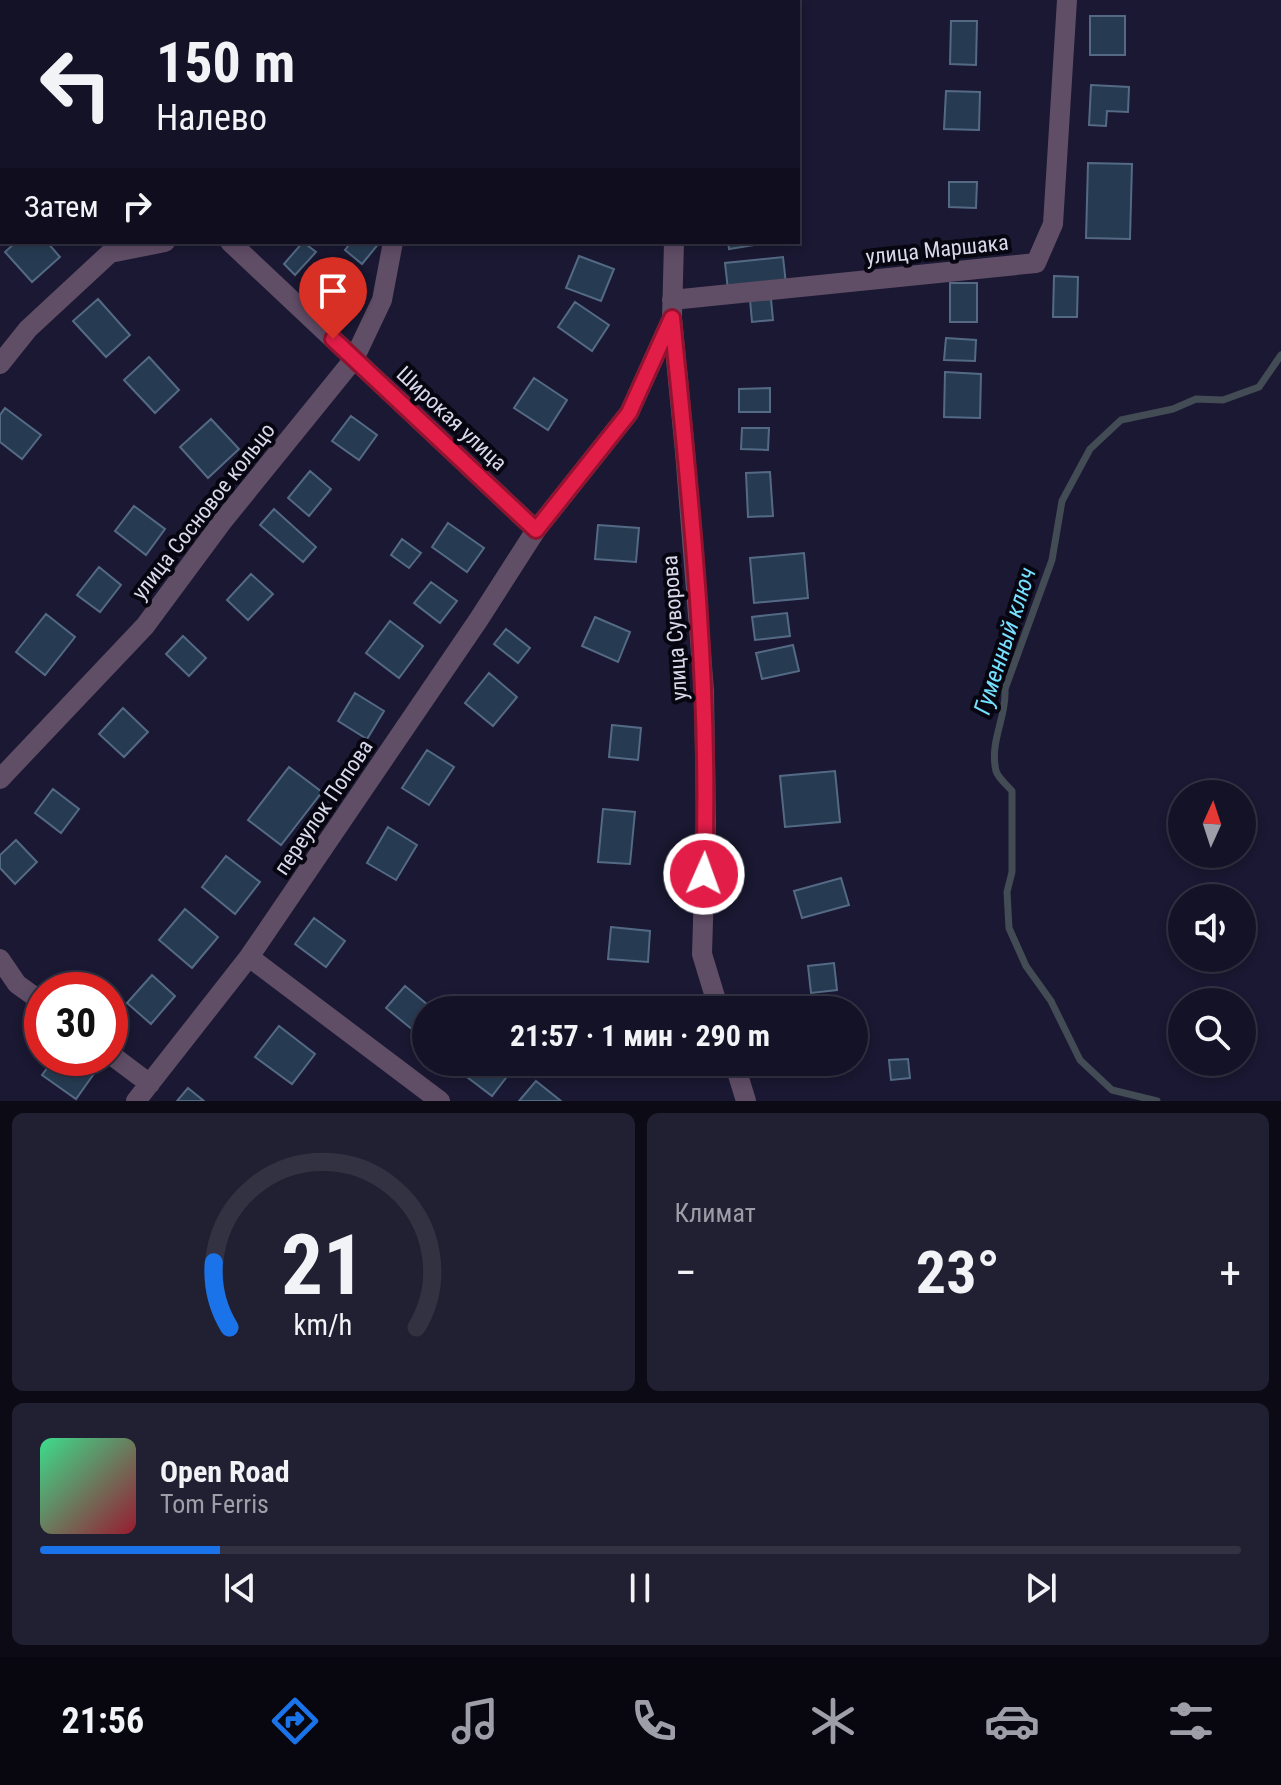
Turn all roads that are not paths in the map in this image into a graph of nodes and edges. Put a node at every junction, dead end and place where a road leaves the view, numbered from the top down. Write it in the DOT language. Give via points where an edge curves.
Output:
graph roads {
  1 [pos="1067,0"];
  2 [pos="155,244"];
  3 [pos="232,244"];
  4 [pos="393,244"];
  5 [pos="674,244"];
  6 [pos="672,309"];
  7 [pos="354,359"];
  8 [pos="0,364"];
  9 [pos="536,530"];
  10 [pos="0,779"];
  11 [pos="249,957"];
  12 [pos="0,959"];
  13 [pos="24,989"];
  14 [pos="715,996"];
  15 [pos="128,1068"];
  16 [pos="738,1076"];
  17 [pos="150,1084"];
  18 [pos="136,1101"];
  19 [pos="440,1101"];
  20 [pos="746,1101"];
  1 -- 6 [label="street, улица Маршака" via="1053,224 1036,263"];
  2 -- 8 [label="street" via="110,253 28,329"];
  3 -- 7 [label="street, Широкая улица"];
  4 -- 7 [label="street, улица Сосновое кольцо" via="382,300"];
  5 -- 6 [label="street, улица Суворова"];
  6 -- 9 [label="street, переулок Попова" via="629,413"];
  6 -- 14 [label="street, улица Суворова" via="704,691 702,954"];
  7 -- 9 [label="street, Широкая улица"];
  7 -- 10 [label="street, улица Сосновое кольцо" via="145,626"];
  9 -- 11 [label="street, переулок Попова"];
  11 -- 17 [label="street, переулок Попова"];
  11 -- 19 [label="street"];
  12 -- 13 [label="street"];
  15 -- 17 [label="street"];
  16 -- 20 [label="street"];
  17 -- 18 [label="street, переулок Попова"];
}
